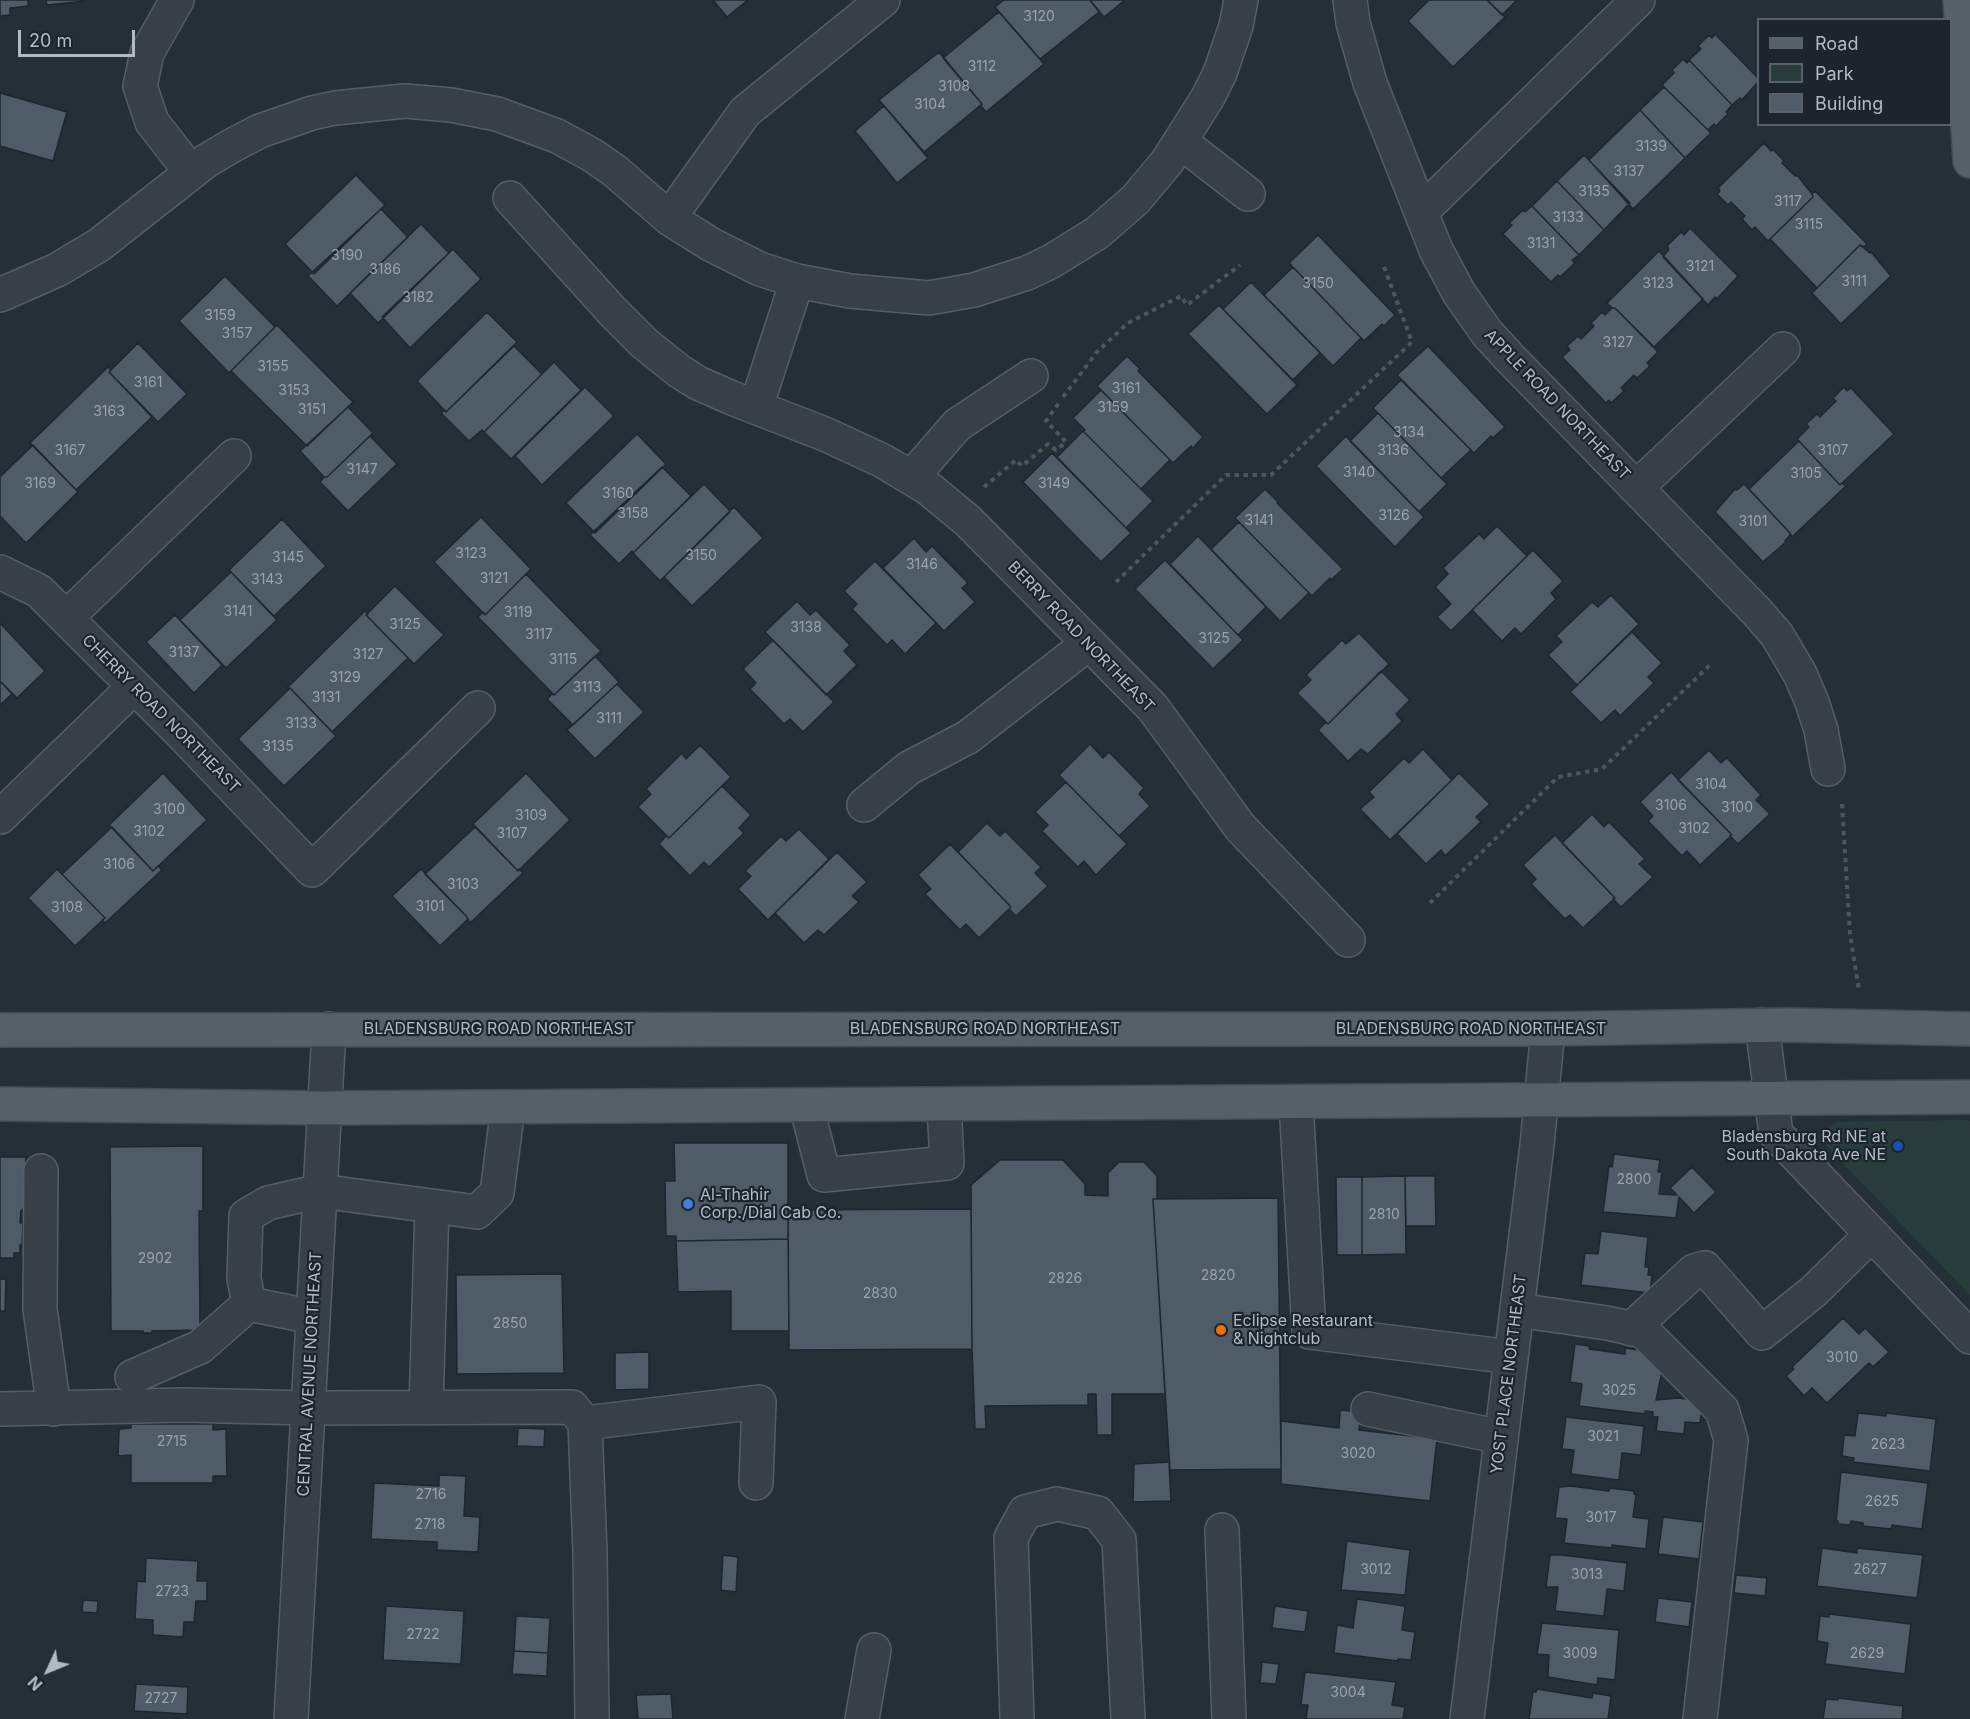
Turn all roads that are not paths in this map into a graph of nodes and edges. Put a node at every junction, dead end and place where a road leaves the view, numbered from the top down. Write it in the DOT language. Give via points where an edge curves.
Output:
graph roads {
  1 [pos="177,0"];
  2 [pos="883,0"];
  3 [pos="1241,0"];
  4 [pos="1350,0"];
  5 [pos="1638,0"];
  6 [pos="1960,0"];
  7 [pos="1966,41"];
  8 [pos="1181,142"];
  9 [pos="1970,161"];
  10 [pos="191,172"];
  11 [pos="1248,194"];
  12 [pos="510,198"];
  13 [pos="1421,212"];
  14 [pos="669,218"];
  15 [pos="797,281"];
  16 [pos="0,295"];
  17 [pos="1783,349"];
  18 [pos="1031,376"];
  19 [pos="756,407"];
  20 [pos="234,456"];
  21 [pos="911,478"];
  22 [pos="1636,488"];
  23 [pos="0,573"];
  24 [pos="66,618"];
  25 [pos="1089,643"];
  26 [pos="134,687"];
  27 [pos="478,708"];
  28 [pos="1835,781"];
  29 [pos="864,805"];
  30 [pos="0,817"];
  31 [pos="1348,940"];
  32 [pos="1762,1025"];
  33 [pos="329,1029"];
  34 [pos="1548,1029"];
  35 [pos="1970,1029"];
  36 [pos="0,1030"];
  37 [pos="1970,1097"];
  38 [pos="1771,1098"];
  39 [pos="1541,1101"];
  40 [pos="1296,1102"];
  41 [pos="0,1104"];
  42 [pos="944,1104"];
  43 [pos="806,1105"];
  44 [pos="508,1107"];
  45 [pos="325,1108"];
  46 [pos="41,1171"];
  47 [pos="320,1191"];
  48 [pos="432,1206"];
  49 [pos="1872,1234"];
  50 [pos="249,1304"];
  51 [pos="1517,1310"];
  52 [pos="313,1317"];
  53 [pos="1631,1329"];
  54 [pos="1970,1337"];
  55 [pos="1511,1357"];
  56 [pos="132,1377"];
  57 [pos="308,1408"];
  58 [pos="426,1408"];
  59 [pos="0,1409"];
  60 [pos="54,1409"];
  61 [pos="1368,1409"];
  62 [pos="585,1423"];
  63 [pos="1501,1437"];
  64 [pos="756,1482"];
  65 [pos="1222,1530"];
  66 [pos="874,1650"];
  67 [pos="291,1719"];
  68 [pos="592,1719"];
  69 [pos="862,1719"];
  70 [pos="1017,1719"];
  71 [pos="1128,1719"];
  72 [pos="1229,1719"];
  73 [pos="1467,1719"];
  74 [pos="1700,1719"];
  1 -- 10 [label="street" via="147,53 140,86 152,122"];
  2 -- 14 [label="street" via="746,112"];
  3 -- 8 [label="street" via="1220,73"];
  4 -- 13 [label="street, APPLE ROAD NORTHEAST" via="1370,83"];
  5 -- 13 [label="street"];
  6 -- 7 [label="main road"];
  7 -- 9 [label="main road"];
  8 -- 11 [label="street"];
  8 -- 15 [label="street" via="1152,182 1117,217 1073,248 1027,273 974,290 928,298 850,291"];
  10 -- 14 [label="street" via="260,131 312,113 358,104 428,102 497,114 557,136 615,171"];
  10 -- 16 [label="street" via="99,245 57,270"];
  12 -- 19 [label="street, BERRY ROAD NORTHEAST" via="613,312 661,358 698,383"];
  13 -- 22 [label="street, APPLE ROAD NORTHEAST" via="1451,279 1487,333"];
  14 -- 15 [label="street" via="729,254"];
  15 -- 19 [label="street"];
  17 -- 22 [label="street"];
  18 -- 21 [label="street" via="957,424"];
  19 -- 21 [label="street, BERRY ROAD NORTHEAST" via="827,435"];
  20 -- 24 [label="street"];
  21 -- 25 [label="street, BERRY ROAD NORTHEAST" via="968,521"];
  22 -- 28 [label="street, APPLE ROAD NORTHEAST" via="1777,635 1812,702"];
  23 -- 24 [label="street, CHERRY ROAD NORTHEAST" via="39,591"];
  24 -- 26 [label="street, CHERRY ROAD NORTHEAST"];
  25 -- 29 [label="street" via="968,737 909,768"];
  25 -- 31 [label="street, BERRY ROAD NORTHEAST" via="1153,708 1254,844"];
  26 -- 27 [label="street, CHERRY ROAD NORTHEAST" via="312,870"];
  26 -- 30 [label="street"];
  32 -- 34 [label="main road, BLADENSBURG ROAD NORTHEAST"];
  32 -- 35 [label="main road, BLADENSBURG ROAD NORTHEAST"];
  32 -- 38 [label="street"];
  33 -- 34 [label="main road, BLADENSBURG ROAD NORTHEAST"];
  33 -- 36 [label="main road, BLADENSBURG ROAD NORTHEAST"];
  33 -- 45 [label="street, CENTRAL AVENUE NORTHEAST"];
  34 -- 39 [label="street, YOST PLACE NORTHEAST"];
  37 -- 38 [label="main road"];
  38 -- 39 [label="main road"];
  38 -- 49 [label="street" via="1776,1134"];
  39 -- 40 [label="main road"];
  39 -- 51 [label="street, YOST PLACE NORTHEAST"];
  40 -- 42 [label="main road"];
  40 -- 55 [label="street" via="1309,1332"];
  41 -- 45 [label="main road"];
  42 -- 43 [label="main road"];
  42 -- 43 [label="street" via="947,1163 824,1175"];
  43 -- 44 [label="main road"];
  44 -- 45 [label="main road"];
  44 -- 48 [label="street" via="497,1193 477,1212"];
  45 -- 47 [label="street, CENTRAL AVENUE NORTHEAST"];
  46 -- 60 [label="street" via="40,1309"];
  47 -- 48 [label="street"];
  47 -- 50 [label="street" via="268,1203 246,1216 244,1278"];
  47 -- 52 [label="street, CENTRAL AVENUE NORTHEAST"];
  48 -- 58 [label="street"];
  49 -- 53 [label="street" via="1814,1291 1762,1333 1705,1268 1694,1271"];
  49 -- 54 [label="street"];
  50 -- 52 [label="street"];
  50 -- 56 [label="street" via="200,1347"];
  51 -- 53 [label="street"];
  51 -- 55 [label="street, YOST PLACE NORTHEAST"];
  52 -- 57 [label="street, CENTRAL AVENUE NORTHEAST"];
  53 -- 74 [label="street" via="1643,1331 1722,1410 1731,1440"];
  55 -- 63 [label="street, YOST PLACE NORTHEAST"];
  57 -- 58 [label="street"];
  57 -- 60 [label="street" via="184,1405"];
  57 -- 67 [label="street, CENTRAL AVENUE NORTHEAST"];
  58 -- 62 [label="street" via="572,1407"];
  59 -- 60 [label="street"];
  61 -- 63 [label="street"];
  62 -- 64 [label="street" via="759,1402"];
  62 -- 68 [label="street"];
  63 -- 73 [label="street, YOST PLACE NORTHEAST"];
  65 -- 72 [label="street"];
  66 -- 69 [label="street"];
  70 -- 71 [label="street" via="1011,1538 1025,1512 1057,1504 1098,1513 1119,1540"];
}
